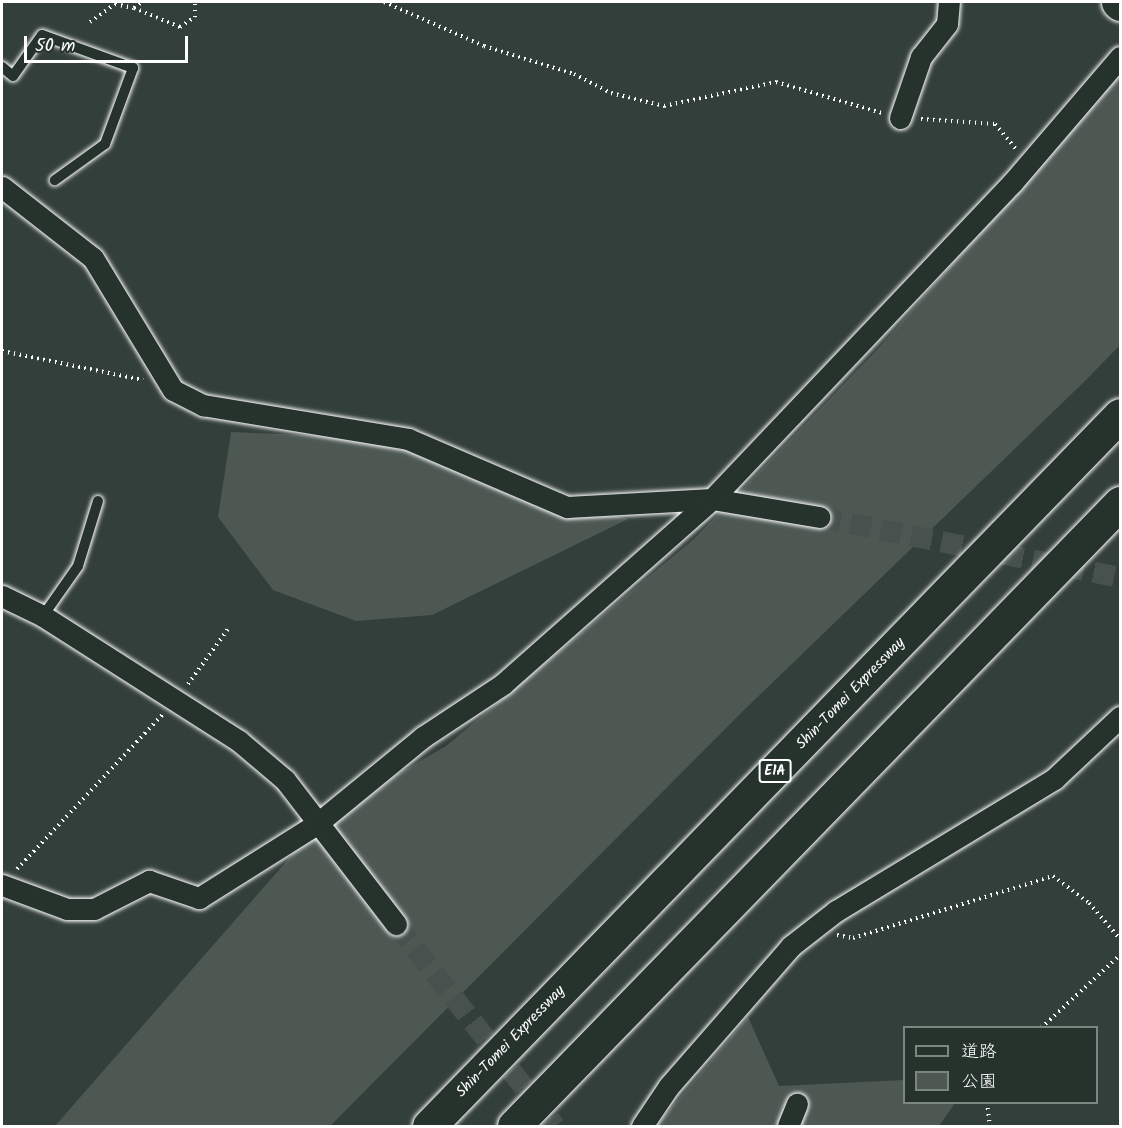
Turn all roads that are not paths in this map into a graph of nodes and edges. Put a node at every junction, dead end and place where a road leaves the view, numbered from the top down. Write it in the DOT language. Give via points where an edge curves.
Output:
graph roads {
  1 [pos="949,2"];
  2 [pos="1120,57"];
  3 [pos="2,67"];
  4 [pos="900,118"];
  5 [pos="55,180"];
  6 [pos="2,187"];
  7 [pos="1120,415"];
  8 [pos="712,499"];
  9 [pos="98,501"];
  10 [pos="1120,503"];
  11 [pos="820,517"];
  12 [pos="2,596"];
  13 [pos="43,616"];
  14 [pos="1120,717"];
  15 [pos="318,823"];
  16 [pos="2,885"];
  17 [pos="396,924"];
  18 [pos="797,1104"];
  19 [pos="429,1126"];
  20 [pos="514,1126"];
  21 [pos="642,1126"];
  22 [pos="788,1126"];
  1 -- 4 [label="street" via="947,24 921,57"];
  2 -- 8 [label="street" via="1028,164"];
  3 -- 5 [label="lane" via="13,76 42,35 133,68 105,144"];
  6 -- 8 [label="street" via="93,258 170,386 203,405 408,439 567,507"];
  7 -- 19 [label="highway, Shin-Tomei Expressway / E1A"];
  8 -- 11 [label="street"];
  8 -- 15 [label="street" via="503,684 423,737"];
  9 -- 13 [label="lane" via="78,566"];
  10 -- 20 [label="highway"];
  12 -- 13 [label="street"];
  13 -- 15 [label="street" via="239,741 285,780"];
  14 -- 21 [label="street" via="1054,779 791,946 669,1086"];
  15 -- 16 [label="street" via="199,898 149,881 94,909 67,909"];
  15 -- 17 [label="street"];
  18 -- 22 [label="street"];
}
